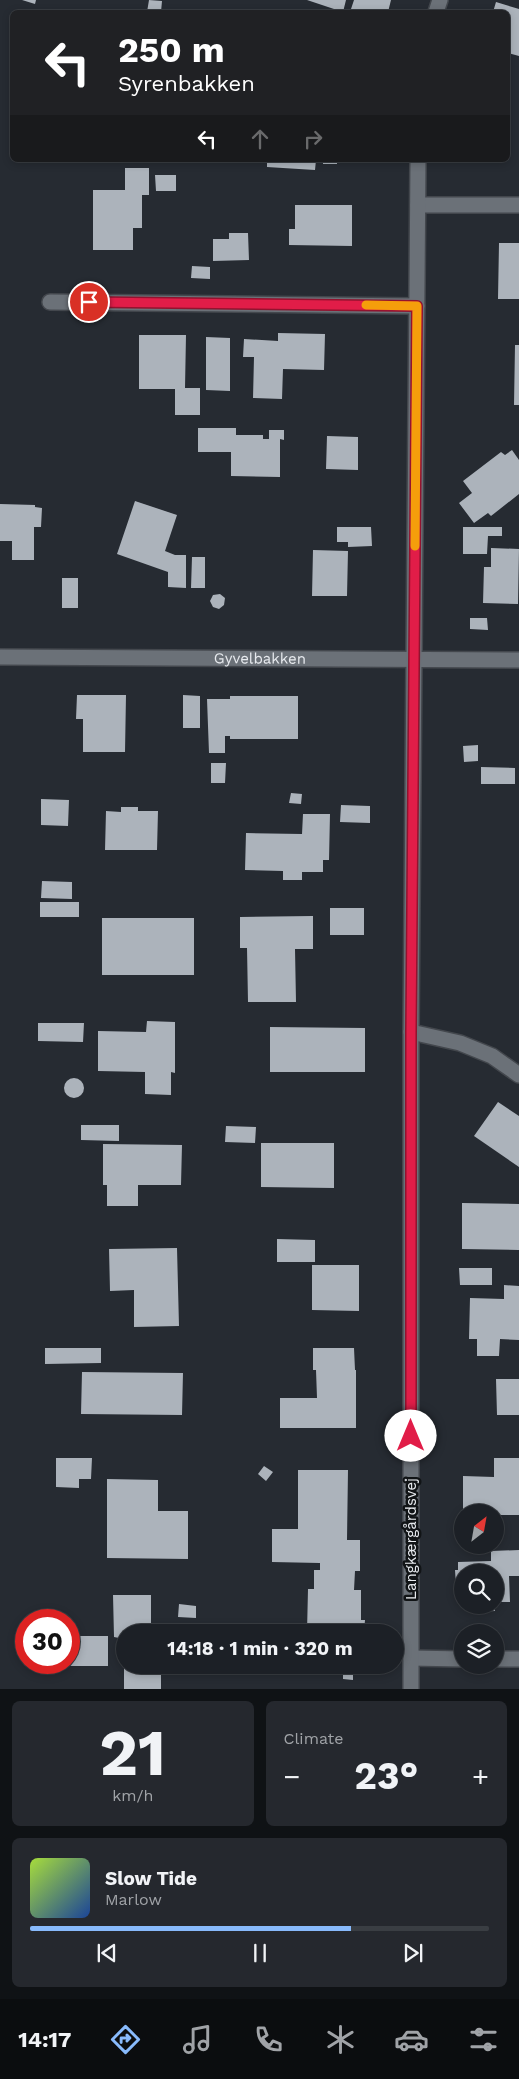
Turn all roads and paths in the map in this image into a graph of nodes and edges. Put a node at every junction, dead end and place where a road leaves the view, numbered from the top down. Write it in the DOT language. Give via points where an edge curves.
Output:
graph roads {
  1 [pos="418,162"];
  2 [pos="418,205"];
  3 [pos="519,205"];
  4 [pos="50,302"];
  5 [pos="417,306"];
  6 [pos="0,658"];
  7 [pos="415,658"];
  8 [pos="519,660"];
  9 [pos="411,1032"];
  10 [pos="519,1075"];
  11 [pos="411,1658"];
  12 [pos="454,1659"];
  13 [pos="504,1659"];
  14 [pos="519,1659"];
  15 [pos="410,1689"];
  1 -- 2 [label="street, Langkærgårdsvej"];
  2 -- 3 [label="street"];
  2 -- 5 [label="street, Langkærgårdsvej"];
  4 -- 5 [label="street"];
  5 -- 7 [label="street, Langkærgårdsvej"];
  6 -- 7 [label="street, Gyvelbakken"];
  7 -- 8 [label="street, Gyvelbakken"];
  7 -- 9 [label="street, Langkærgårdsvej"];
  9 -- 10 [label="street" via="460,1043 492,1056"];
  9 -- 11 [label="street, Langkærgårdsvej"];
  11 -- 12 [label="street"];
  11 -- 15 [label="street, Langkærgårdsvej"];
  13 -- 14 [label="street"];
}
